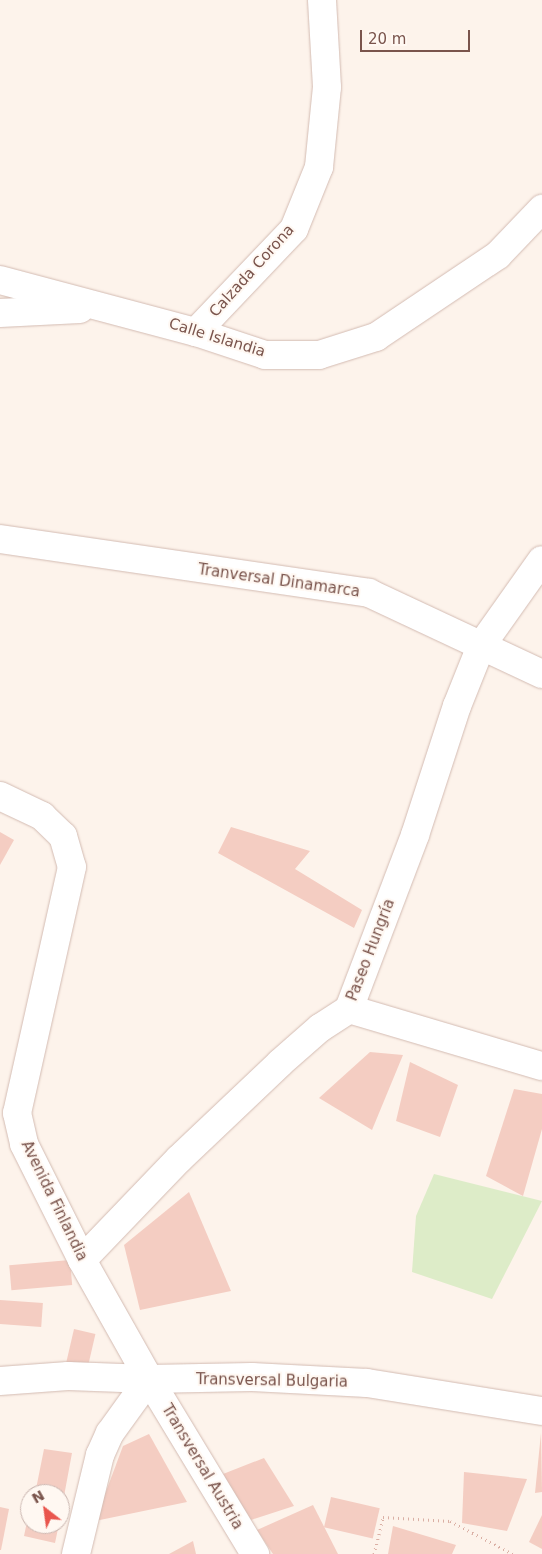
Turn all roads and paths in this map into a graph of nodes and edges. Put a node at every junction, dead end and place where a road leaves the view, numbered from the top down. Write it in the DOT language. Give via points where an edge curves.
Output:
graph roads {
  1 [pos="322,0"];
  2 [pos="542,209"];
  3 [pos="0,280"];
  4 [pos="109,307"];
  5 [pos="0,313"];
  6 [pos="196,332"];
  7 [pos="0,539"];
  8 [pos="542,560"];
  9 [pos="481,646"];
  10 [pos="542,674"];
  11 [pos="0,796"];
  12 [pos="349,1009"];
  13 [pos="542,1066"];
  14 [pos="82,1260"];
  15 [pos="149,1380"];
  16 [pos="0,1381"];
  17 [pos="542,1411"];
  18 [pos="76,1554"];
  19 [pos="255,1554"];
  20 [pos="374,1554"];
  21 [pos="513,1554"];
  1 -- 6 [label="street, Calzada Corona" via="327,87 319,167 294,229"];
  2 -- 6 [label="street, Calle Islandia" via="498,255 376,337 319,355 265,355"];
  3 -- 4 [label="street, Calle Islandia"];
  4 -- 5 [label="street"];
  4 -- 6 [label="street, Calle Islandia"];
  7 -- 9 [label="street, Tranversal Dinamarca" via="369,593"];
  8 -- 9 [label="street, Paseo Hungría"];
  9 -- 10 [label="street, Tranversal Dinamarca"];
  9 -- 12 [label="street, Paseo Hungría" via="457,706 415,835"];
  11 -- 14 [label="street, Avenida Finlandia" via="42,816 63,836 72,867 17,1113 24,1144"];
  12 -- 13 [label="street"];
  12 -- 14 [label="street, Paseo Hungría" via="320,1028 280,1063 179,1159"];
  14 -- 15 [label="street, Avenida Finlandia"];
  15 -- 16 [label="street, Transversal Bulgaria" via="68,1376"];
  15 -- 17 [label="street, Transversal Bulgaria" via="252,1377 367,1383"];
  15 -- 18 [label="street" via="110,1434 100,1455"];
  15 -- 19 [label="street, Transversal Austria"];
  20 -- 21 [label="path" via="383,1517 450,1521"];
}
